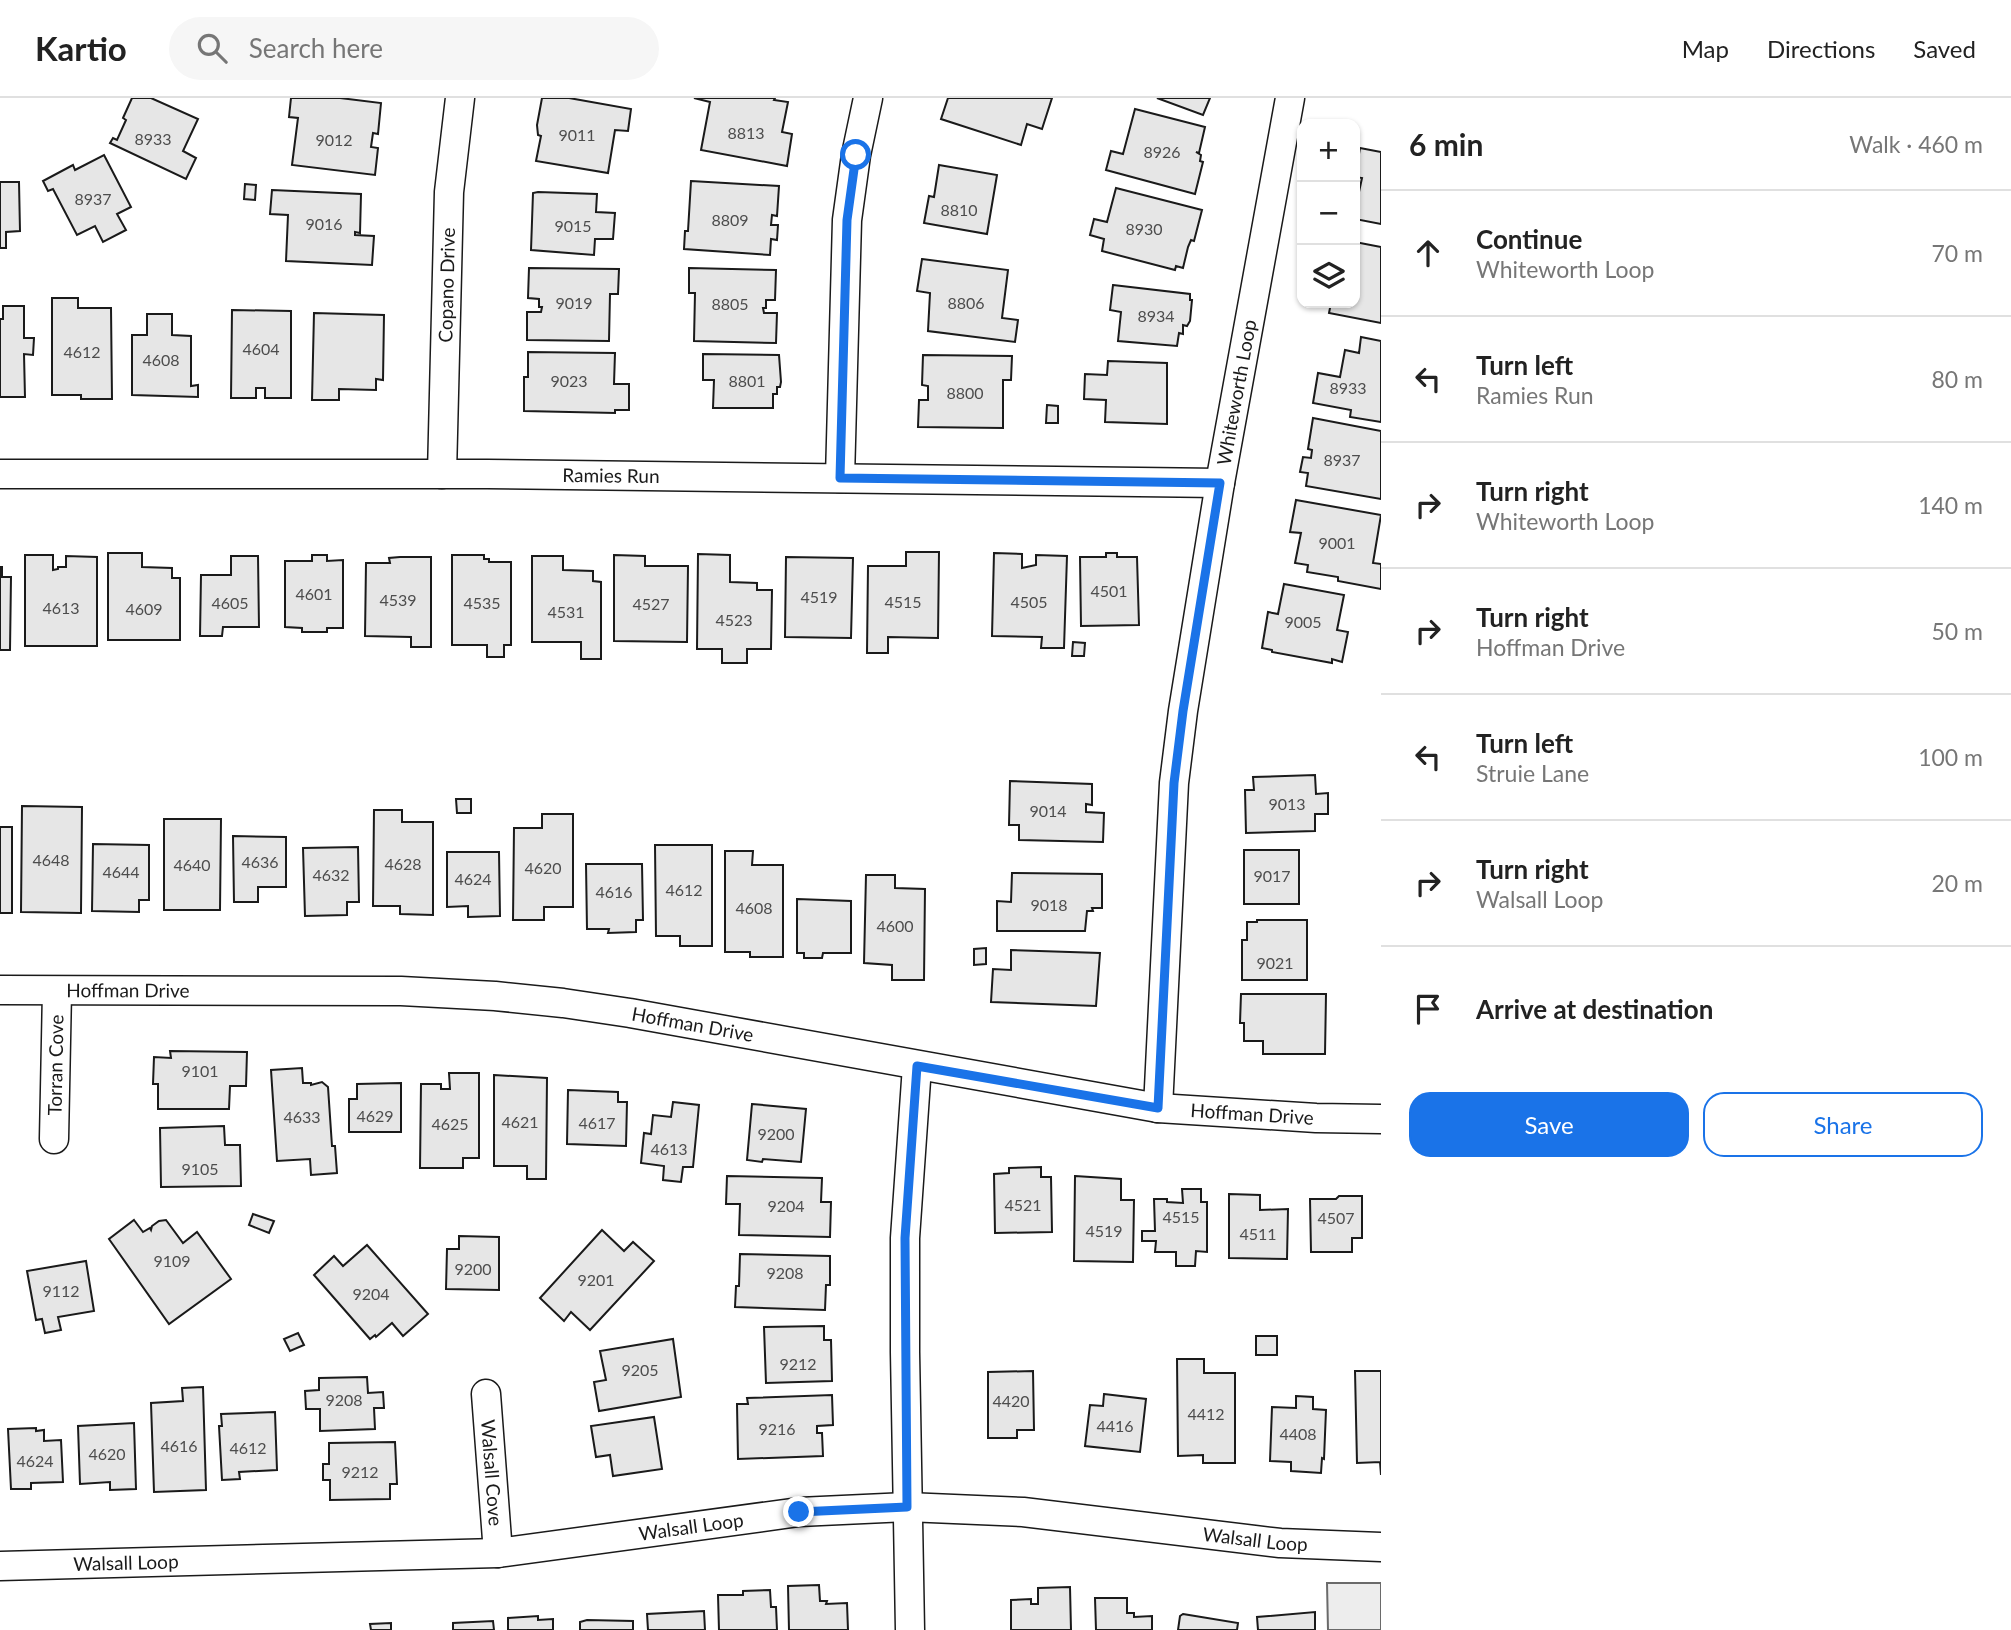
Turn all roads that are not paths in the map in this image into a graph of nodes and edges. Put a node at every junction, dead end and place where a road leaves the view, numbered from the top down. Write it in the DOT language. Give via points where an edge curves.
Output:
graph roads {
  1 [pos="460,98"];
  2 [pos="868,98"];
  3 [pos="1290,98"];
  4 [pos="0,474"];
  5 [pos="442,474"];
  6 [pos="840,478"];
  7 [pos="1220,483"];
  8 [pos="0,990"];
  9 [pos="57,991"];
  10 [pos="917,1066"];
  11 [pos="1158,1108"];
  12 [pos="1381,1119"];
  13 [pos="54,1139"];
  14 [pos="486,1394"];
  15 [pos="907,1507"];
  16 [pos="1381,1547"];
  17 [pos="498,1553"];
  18 [pos="0,1566"];
  19 [pos="910,1630"];
  1 -- 5 [label="street, Copano Drive" via="449,192"];
  2 -- 6 [label="street" via="847,220"];
  3 -- 7 [label="street, Whiteworth Loop"];
  4 -- 5 [label="street, Ramies Run"];
  5 -- 6 [label="street, Ramies Run"];
  6 -- 7 [label="street, Ramies Run"];
  7 -- 11 [label="street, Whiteworth Loop" via="1174,783"];
  8 -- 9 [label="street, Hoffman Drive"];
  9 -- 10 [label="street, Hoffman Drive" via="401,991 495,996 629,1013"];
  9 -- 13 [label="street, Torran Cove"];
  10 -- 11 [label="street, Hoffman Drive"];
  10 -- 15 [label="street" via="905,1238"];
  11 -- 12 [label="street, Hoffman Drive"];
  14 -- 17 [label="street, Walsall Cove"];
  15 -- 16 [label="street, Walsall Loop" via="1023,1512 1280,1543"];
  15 -- 17 [label="street, Walsall Loop" via="799,1512"];
  15 -- 19 [label="street"];
  17 -- 18 [label="street, Walsall Loop"];
}
